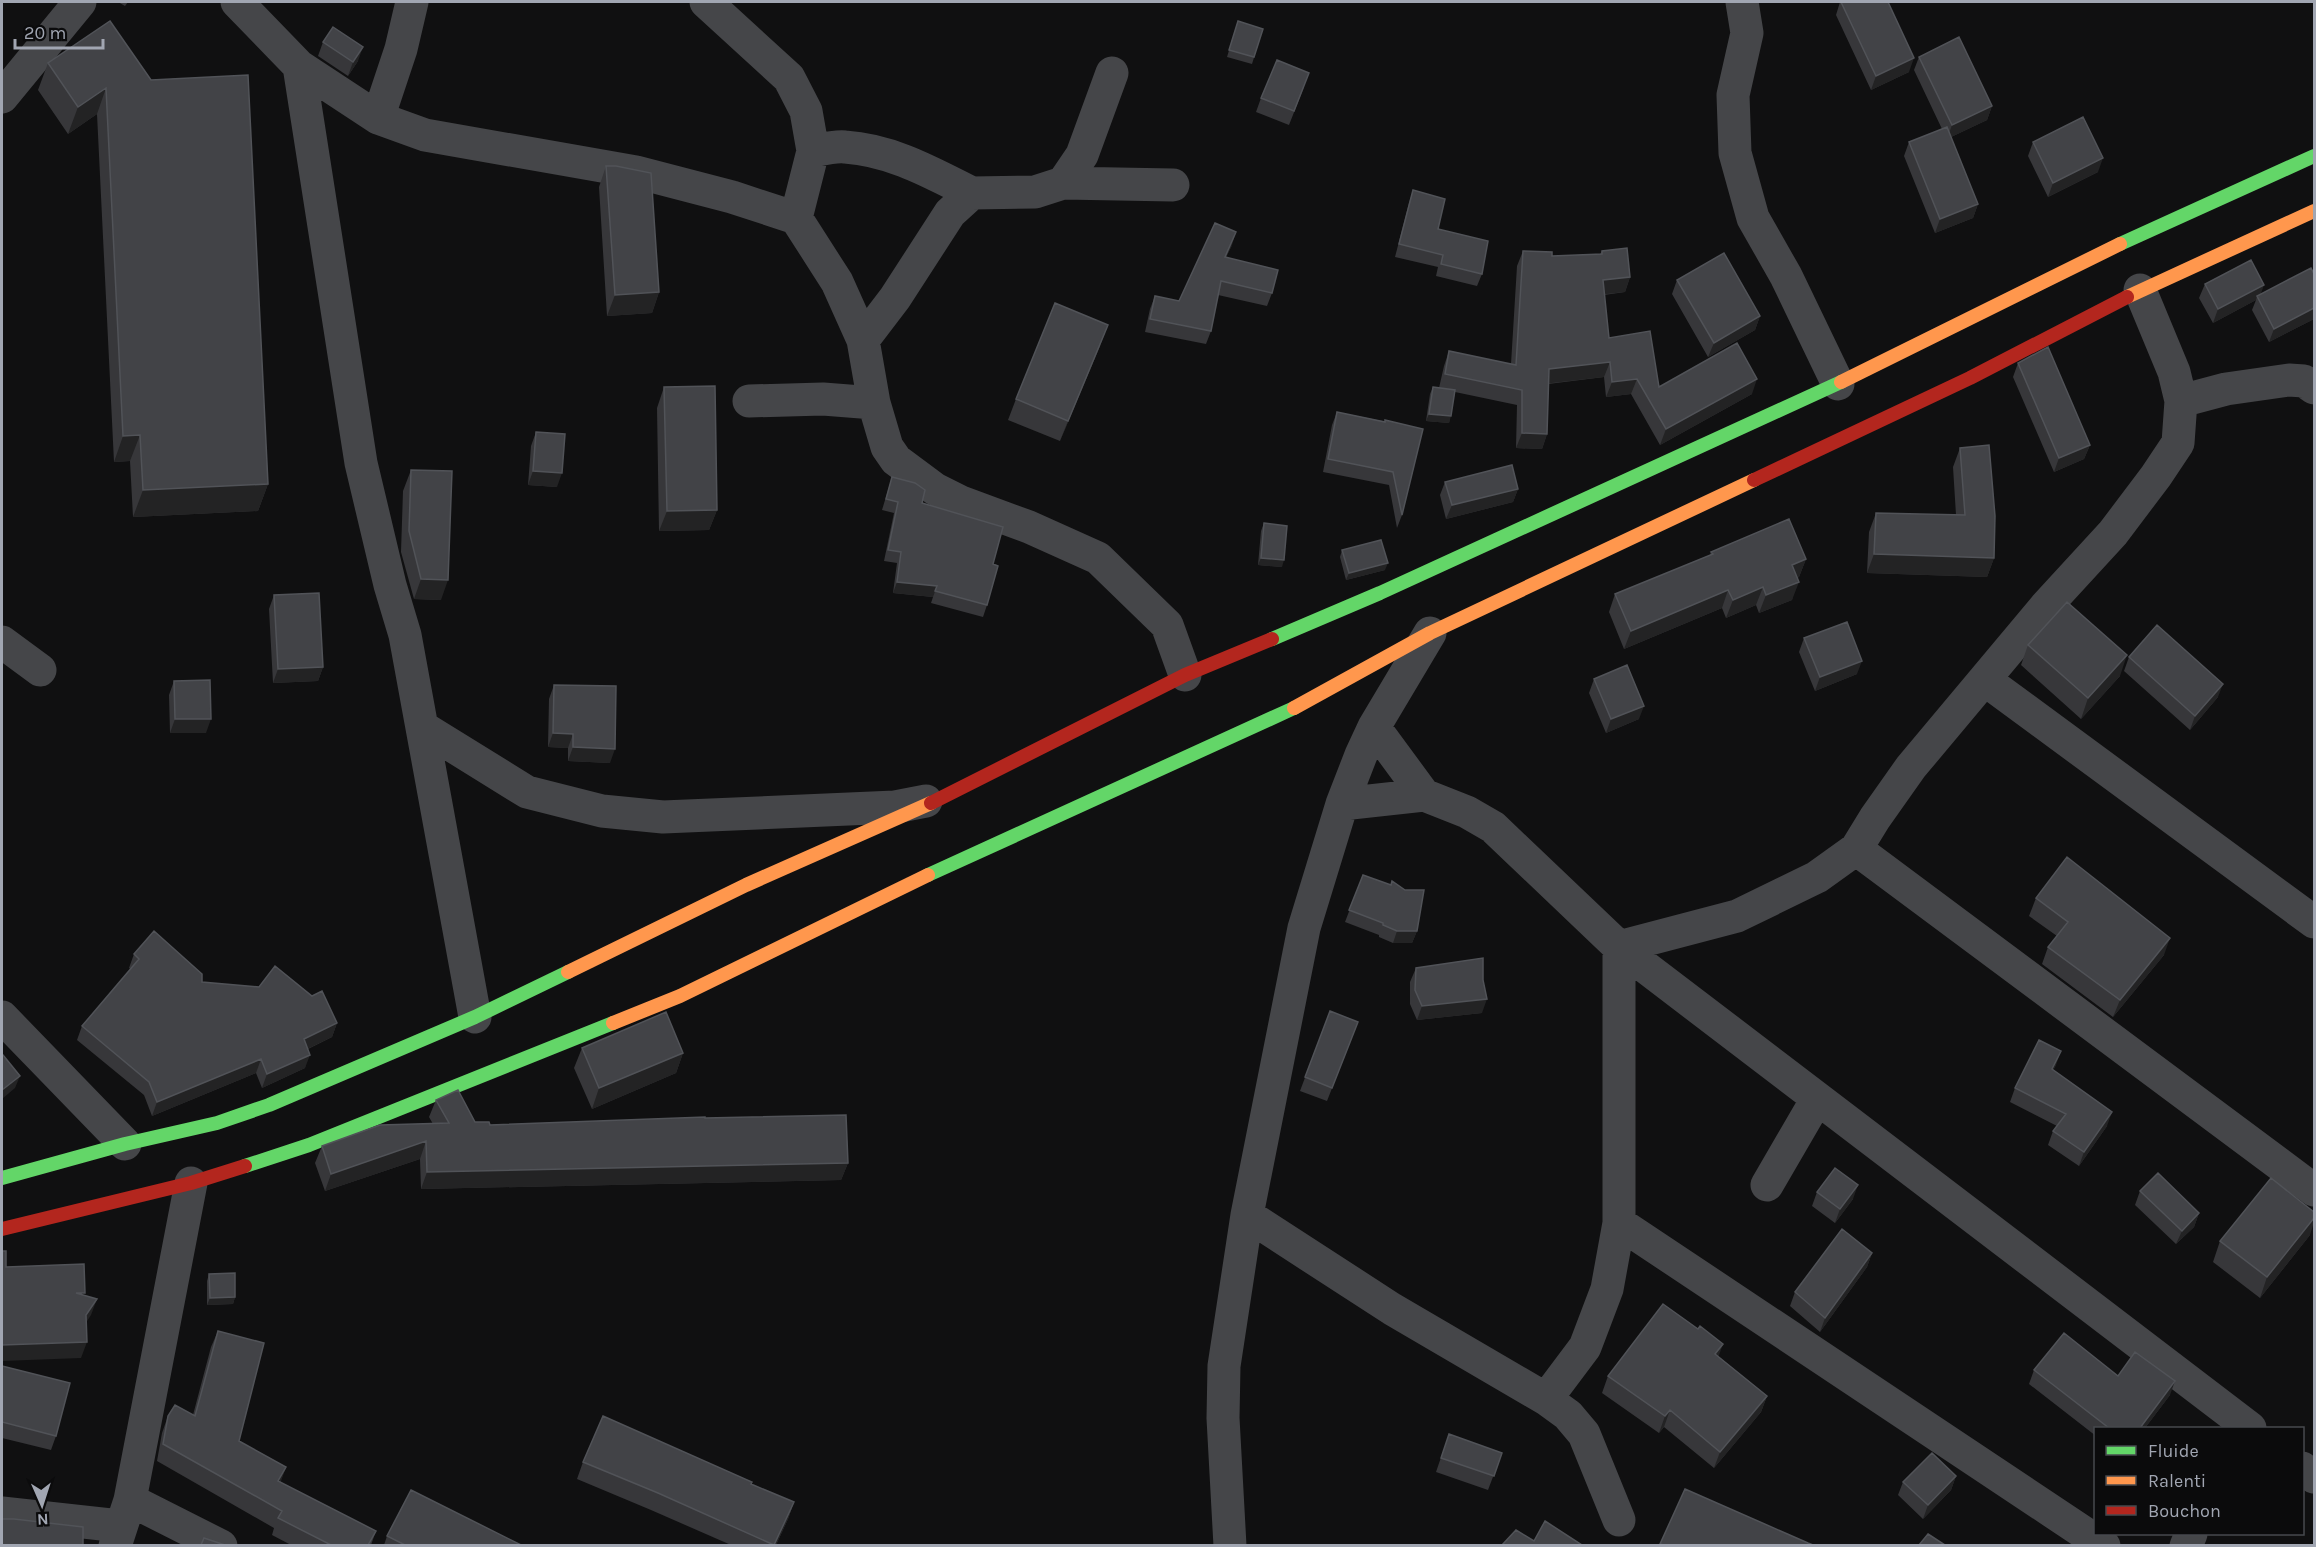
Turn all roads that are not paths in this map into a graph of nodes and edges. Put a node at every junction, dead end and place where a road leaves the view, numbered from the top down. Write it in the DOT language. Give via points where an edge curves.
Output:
graph roads {
  1 [pos="80,2"];
  2 [pos="237,2"];
  3 [pos="412,2"];
  4 [pos="706,2"];
  5 [pos="1742,2"];
  6 [pos="299,66"];
  7 [pos="1112,74"];
  8 [pos="2,97"];
  9 [pos="378,118"];
  10 [pos="813,151"];
  11 [pos="2314,156"];
  12 [pos="1063,183"];
  13 [pos="1173,185"];
  14 [pos="972,193"];
  15 [pos="2314,211"];
  16 [pos="796,218"];
  17 [pos="2140,290"];
  18 [pos="862,340"];
  19 [pos="1838,384"];
  20 [pos="2314,388"];
  21 [pos="749,401"];
  22 [pos="2181,401"];
  23 [pos="874,403"];
  24 [pos="1430,633"];
  25 [pos="2,642"];
  26 [pos="40,670"];
  27 [pos="1185,675"];
  28 [pos="1985,680"];
  29 [pos="422,727"];
  30 [pos="1374,727"];
  31 [pos="1424,795"];
  32 [pos="945,797"];
  33 [pos="1342,804"];
  34 [pos="1856,849"];
  35 [pos="2314,922"];
  36 [pos="1619,946"];
  37 [pos="2,1017"];
  38 [pos="476,1017"];
  39 [pos="1817,1100"];
  40 [pos="125,1144"];
  41 [pos="2,1178"];
  42 [pos="190,1183"];
  43 [pos="1767,1185"];
  44 [pos="2314,1190"];
  45 [pos="1247,1215"];
  46 [pos="1619,1223"];
  47 [pos="2,1229"];
  48 [pos="1546,1400"];
  49 [pos="2241,1426"];
  50 [pos="2,1513"];
  51 [pos="1619,1520"];
  52 [pos="122,1524"];
  53 [pos="221,1545"];
  54 [pos="1230,1545"];
  55 [pos="2104,1545"];
  1 -- 8 [label="street"];
  2 -- 6 [label="street"];
  3 -- 9 [label="street"];
  4 -- 10 [label="street" via="789,78 806,111"];
  5 -- 19 [label="street" via="1747,33 1733,95 1735,153 1754,219"];
  6 -- 9 [label="street"];
  6 -- 29 [label="street" via="361,463 405,635"];
  7 -- 12 [label="street" via="1082,154"];
  9 -- 16 [label="street" via="425,135 636,172 732,196"];
  10 -- 14 [label="street" via="843,147 884,153"];
  10 -- 16 [label="street"];
  11 -- 19 [label="main road" via="2121,243"];
  12 -- 13 [label="street"];
  12 -- 14 [label="street" via="1035,192"];
  14 -- 18 [label="street" via="950,213"];
  15 -- 17 [label="main road"];
  16 -- 18 [label="street" via="837,282"];
  17 -- 22 [label="street" via="2165,346"];
  17 -- 24 [label="main road" via="1970,378"];
  18 -- 23 [label="street"];
  19 -- 27 [label="main road" via="1380,593"];
  20 -- 22 [label="street" via="2304,381 2289,380 2226,389"];
  21 -- 23 [label="street" via="823,399"];
  22 -- 28 [label="street" via="2178,442 2156,476"];
  23 -- 27 [label="street" via="887,447 896,460 921,479 961,502 1098,558 1167,625"];
  24 -- 30 [label="street"];
  24 -- 42 [label="main road" via="1309,701 953,863 680,996 309,1145"];
  25 -- 26 [label="street"];
  27 -- 32 [label="main road"];
  28 -- 34 [label="street" via="1911,767"];
  28 -- 35 [label="street"];
  29 -- 32 [label="street" via="527,792 602,811 675,816 895,807"];
  29 -- 38 [label="street"];
  30 -- 31 [label="street"];
  30 -- 33 [label="street"];
  31 -- 33 [label="street"];
  31 -- 36 [label="street" via="1493,827"];
  32 -- 38 [label="main road" via="746,885"];
  33 -- 45 [label="street" via="1304,928"];
  34 -- 36 [label="street" via="1817,877 1737,916"];
  34 -- 44 [label="street"];
  36 -- 39 [label="street"];
  36 -- 46 [label="street"];
  37 -- 40 [label="street"];
  38 -- 40 [label="main road" via="258,1109"];
  39 -- 43 [label="street"];
  39 -- 49 [label="street"];
  40 -- 41 [label="main road"];
  42 -- 47 [label="main road"];
  42 -- 52 [label="street"];
  45 -- 48 [label="street" via="1392,1309"];
  45 -- 54 [label="street" via="1224,1366"];
  46 -- 48 [label="street" via="1607,1289 1585,1347"];
  46 -- 55 [label="street"];
  48 -- 51 [label="street" via="1568,1414 1584,1434"];
  50 -- 52 [label="street"];
  52 -- 53 [label="street"];
}
